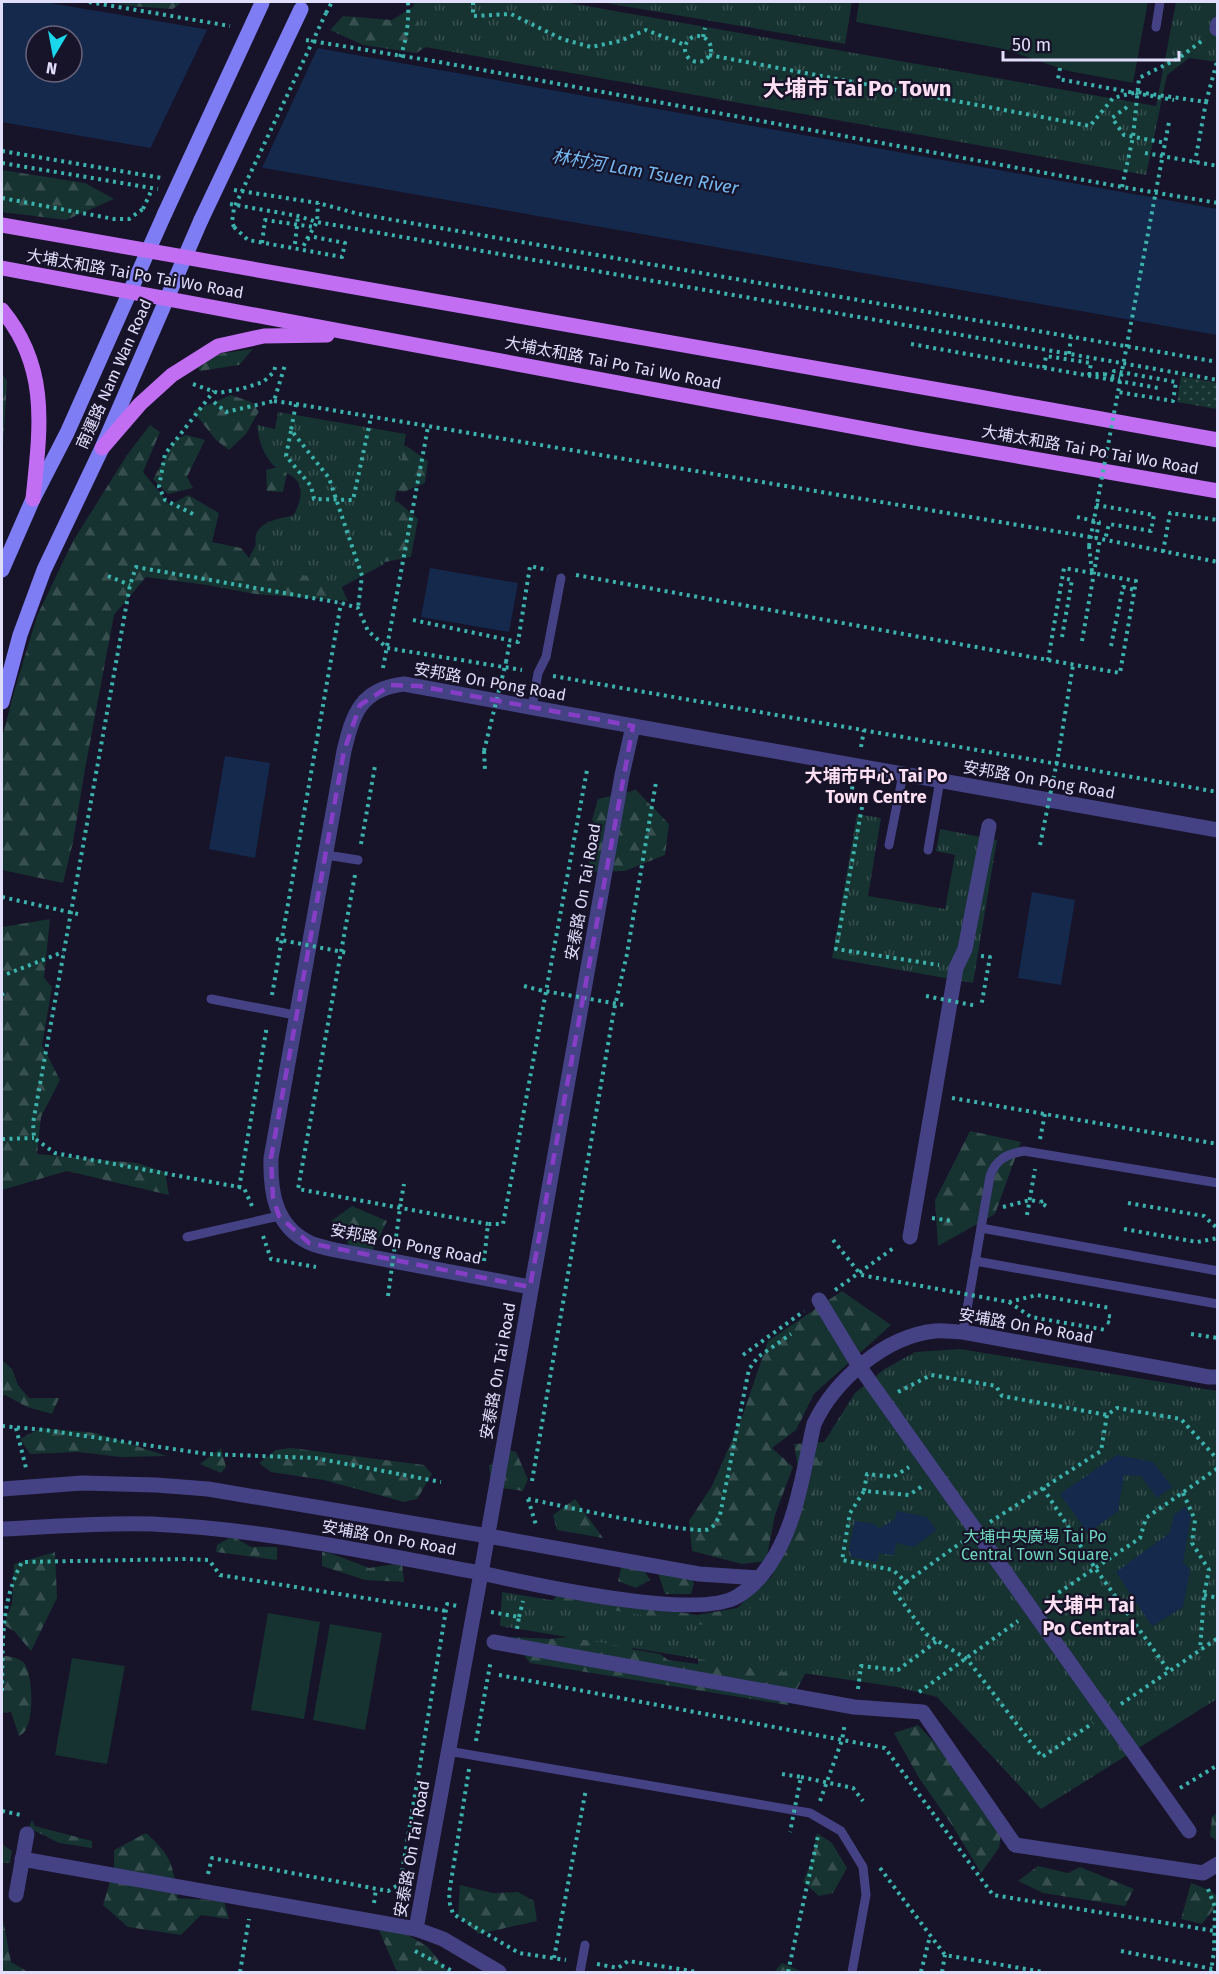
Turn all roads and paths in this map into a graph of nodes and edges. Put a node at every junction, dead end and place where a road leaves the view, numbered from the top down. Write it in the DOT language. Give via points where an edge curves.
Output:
graph roads {
  1 [pos="89,2"];
  2 [pos="123,2"];
  3 [pos="262,2"];
  4 [pos="332,2"];
  5 [pos="408,2"];
  6 [pos="473,2"];
  7 [pos="1160,2"];
  8 [pos="303,5"];
  9 [pos="122,7"];
  10 [pos="1156,27"];
  11 [pos="1217,27"];
  12 [pos="238,28"];
  13 [pos="705,28"];
  14 [pos="296,38"];
  15 [pos="703,38"];
  16 [pos="685,45"];
  17 [pos="709,55"];
  18 [pos="400,57"];
  19 [pos="1218,58"];
  20 [pos="1060,68"];
  21 [pos="1137,92"];
  22 [pos="1174,100"];
  23 [pos="1206,102"];
  24 [pos="1127,107"];
  25 [pos="1169,123"];
  26 [pos="1166,143"];
  27 [pos="1163,155"];
  28 [pos="1195,162"];
  29 [pos="2,163"];
  30 [pos="1218,166"];
  31 [pos="1122,187"];
  32 [pos="159,190"];
  33 [pos="2,198"];
  34 [pos="223,202"];
  35 [pos="1218,203"];
  36 [pos="143,209"];
  37 [pos="298,216"];
  38 [pos="317,222"];
  39 [pos="2,225"];
  40 [pos="297,225"];
  41 [pos="314,227"];
  42 [pos="307,239"];
  43 [pos="262,243"];
  44 [pos="295,244"];
  45 [pos="303,248"];
  46 [pos="147,251"];
  47 [pos="184,257"];
  48 [pos="2,268"];
  49 [pos="130,291"];
  50 [pos="166,298"];
  51 [pos="2,310"];
  52 [pos="360,335"];
  53 [pos="1071,337"];
  54 [pos="911,344"];
  55 [pos="1068,356"];
  56 [pos="1218,362"];
  57 [pos="276,363"];
  58 [pos="285,365"];
  59 [pos="1044,368"];
  60 [pos="1082,375"];
  61 [pos="1089,376"];
  62 [pos="1120,378"];
  63 [pos="1112,380"];
  64 [pos="1218,380"];
  65 [pos="186,381"];
  66 [pos="1158,388"];
  67 [pos="214,391"];
  68 [pos="1118,392"];
  69 [pos="274,401"];
  70 [pos="214,402"];
  71 [pos="296,404"];
  72 [pos="371,417"];
  73 [pos="428,427"];
  74 [pos="291,430"];
  75 [pos="1218,441"];
  76 [pos="102,448"];
  77 [pos="1218,491"];
  78 [pos="33,499"];
  79 [pos="336,500"];
  80 [pos="1096,506"];
  81 [pos="193,514"];
  82 [pos="1218,520"];
  83 [pos="1093,522"];
  84 [pos="1098,539"];
  85 [pos="1106,540"];
  86 [pos="1163,552"];
  87 [pos="1218,562"];
  88 [pos="2,570"];
  89 [pos="553,571"];
  90 [pos="1092,573"];
  91 [pos="108,576"];
  92 [pos="563,576"];
  93 [pos="1063,578"];
  94 [pos="130,585"];
  95 [pos="1135,590"];
  96 [pos="341,603"];
  97 [pos="358,608"];
  98 [pos="413,620"];
  99 [pos="1062,637"];
  100 [pos="510,640"];
  101 [pos="1082,641"];
  102 [pos="1112,646"];
  103 [pos="387,648"];
  104 [pos="1047,660"];
  105 [pos="1073,665"];
  106 [pos="538,673"];
  107 [pos="379,690"];
  108 [pos="2,702"];
  109 [pos="532,707"];
  110 [pos="633,726"];
  111 [pos="375,766"];
  112 [pos="484,770"];
  113 [pos="587,770"];
  114 [pos="903,774"];
  115 [pos="940,780"];
  116 [pos="656,782"];
  117 [pos="1218,792"];
  118 [pos="862,807"];
  119 [pos="989,826"];
  120 [pos="1218,830"];
  121 [pos="889,845"];
  122 [pos="1040,845"];
  123 [pos="928,850"];
  124 [pos="326,855"];
  125 [pos="358,860"];
  126 [pos="2,897"];
  127 [pos="78,914"];
  128 [pos="276,939"];
  129 [pos="63,952"];
  130 [pos="348,953"];
  131 [pos="986,957"];
  132 [pos="956,968"];
  133 [pos="7,974"];
  134 [pos="524,986"];
  135 [pos="926,996"];
  136 [pos="211,999"];
  137 [pos="624,1005"];
  138 [pos="269,1010"];
  139 [pos="295,1015"];
  140 [pos="934,1095"];
  141 [pos="1044,1114"];
  142 [pos="34,1138"];
  143 [pos="2,1139"];
  144 [pos="1040,1139"];
  145 [pos="1218,1144"];
  146 [pos="1035,1168"];
  147 [pos="1218,1183"];
  148 [pos="404,1184"];
  149 [pos="239,1188"];
  150 [pos="1030,1200"];
  151 [pos="1047,1200"];
  152 [pos="1040,1202"];
  153 [pos="1128,1203"];
  154 [pos="1046,1206"];
  155 [pos="1003,1207"];
  156 [pos="1028,1215"];
  157 [pos="279,1216"];
  158 [pos="258,1220"];
  159 [pos="488,1224"];
  160 [pos="981,1228"];
  161 [pos="1218,1229"];
  162 [pos="1124,1230"];
  163 [pos="187,1237"];
  164 [pos="910,1237"];
  165 [pos="1218,1238"];
  166 [pos="833,1240"];
  167 [pos="975,1261"];
  168 [pos="317,1268"];
  169 [pos="1218,1271"];
  170 [pos="482,1277"];
  171 [pos="386,1281"];
  172 [pos="398,1283"];
  173 [pos="530,1287"];
  174 [pos="388,1296"];
  175 [pos="819,1300"];
  176 [pos="1009,1302"];
  177 [pos="1218,1304"];
  178 [pos="1110,1308"];
  179 [pos="1108,1316"];
  180 [pos="1114,1317"];
  181 [pos="1107,1322"];
  182 [pos="1113,1324"];
  183 [pos="1106,1330"];
  184 [pos="963,1332"];
  185 [pos="791,1334"];
  186 [pos="1189,1334"];
  187 [pos="1218,1338"];
  188 [pos="859,1366"];
  189 [pos="1218,1377"];
  190 [pos="884,1400"];
  191 [pos="1107,1415"];
  192 [pos="2,1426"];
  193 [pos="16,1428"];
  194 [pos="924,1457"];
  195 [pos="1218,1460"];
  196 [pos="1218,1468"];
  197 [pos="26,1469"];
  198 [pos="937,1476"];
  199 [pos="532,1481"];
  200 [pos="441,1482"];
  201 [pos="1043,1488"];
  202 [pos="2,1489"];
  203 [pos="864,1491"];
  204 [pos="1183,1493"];
  205 [pos="528,1499"];
  206 [pos="2,1529"];
  207 [pos="976,1532"];
  208 [pos="488,1536"];
  209 [pos="1095,1568"];
  210 [pos="481,1573"];
  211 [pos="759,1578"];
  212 [pos="906,1581"];
  213 [pos="1204,1595"];
  214 [pos="1218,1598"];
  215 [pos="474,1609"];
  216 [pos="446,1611"];
  217 [pos="1031,1611"];
  218 [pos="1218,1638"];
  219 [pos="937,1641"];
  220 [pos="494,1642"];
  221 [pos="515,1647"];
  222 [pos="1200,1651"];
  223 [pos="967,1659"];
  224 [pos="1169,1671"];
  225 [pos="499,1675"];
  226 [pos="2,1691"];
  227 [pos="851,1706"];
  228 [pos="894,1710"];
  229 [pos="1107,1714"];
  230 [pos="842,1740"];
  231 [pos="448,1751"];
  232 [pos="473,1756"];
  233 [pos="1218,1765"];
  234 [pos="782,1774"];
  235 [pos="801,1777"];
  236 [pos="598,1791"];
  237 [pos="1165,1797"];
  238 [pos="785,1798"];
  239 [pos="862,1801"];
  240 [pos="808,1802"];
  241 [pos="819,1803"];
  242 [pos="2,1811"];
  243 [pos="22,1816"];
  244 [pos="785,1820"];
  245 [pos="797,1821"];
  246 [pos="1190,1831"];
  247 [pos="790,1832"];
  248 [pos="27,1834"];
  249 [pos="819,1835"];
  250 [pos="22,1859"];
  251 [pos="875,1861"];
  252 [pos="1218,1864"];
  253 [pos="1203,1873"];
  254 [pos="207,1878"];
  255 [pos="400,1884"];
  256 [pos="16,1895"];
  257 [pos="1216,1907"];
  258 [pos="249,1918"];
  259 [pos="416,1929"];
  260 [pos="1215,1931"];
  261 [pos="930,1935"];
  262 [pos="585,1945"];
  263 [pos="1121,1951"];
  264 [pos="1216,1951"];
  265 [pos="945,1955"];
  266 [pos="554,1958"];
  267 [pos="582,1962"];
  268 [pos="1218,1970"];
  269 [pos="240,1972"];
  270 [pos="500,1972"];
  271 [pos="580,1972"];
  272 [pos="698,1972"];
  273 [pos="788,1972"];
  274 [pos="852,1972"];
  275 [pos="921,1972"];
  276 [pos="942,1972"];
  277 [pos="1043,1972"];
  278 [pos="1211,1972"];
  1 -- 9 [label="path"];
  2 -- 9 [label="path"];
  3 -- 46 [label="main road, 南運路 Nam Wan Road, bridge"];
  4 -- 43 [label="path, bridge" via="234,208 234,227 248,240"];
  5 -- 18 [label="path"];
  6 -- 16 [label="path" via="473,16 511,14 562,39 591,47 646,30"];
  7 -- 10 [label="lane"];
  8 -- 47 [label="main road, 南運路 Nam Wan Road, bridge"];
  9 -- 12 [label="path"];
  11 -- 21 [label="path" via="1179,58 1139,78"];
  13 -- 15 [label="path"];
  14 -- 18 [label="path"];
  15 -- 16 [label="path" via="694,37"];
  15 -- 17 [label="path" via="709,43"];
  16 -- 17 [label="path" via="685,54 691,60 699,62"];
  17 -- 21 [label="path" via="1090,126 1113,98"];
  18 -- 31 [label="path"];
  19 -- 23 [label="path"];
  20 -- 22 [label="path, bridge" via="1058,79"];
  21 -- 23 [label="path"];
  21 -- 31 [label="path" via="1133,137"];
  23 -- 28 [label="path"];
  24 -- 26 [label="path" via="1112,118 1124,135"];
  25 -- 26 [label="path, bridge"];
  26 -- 27 [label="path, bridge"];
  27 -- 28 [label="path" via="1145,153"];
  27 -- 62 [label="path, bridge"];
  28 -- 30 [label="path"];
  29 -- 32 [label="path"];
  31 -- 35 [label="path"];
  33 -- 36 [label="path" via="114,219 129,219"];
  34 -- 37 [label="path"];
  37 -- 38 [label="path"];
  37 -- 40 [label="path"];
  38 -- 41 [label="path"];
  38 -- 53 [label="path" via="318,203 359,214"];
  38 -- 55 [label="path"];
  39 -- 46 [label="main road, 大埔太和路 Tai Po Tai Wo Road"];
  40 -- 41 [label="path"];
  40 -- 43 [label="path" via="265,220"];
  40 -- 44 [label="path"];
  41 -- 42 [label="path"];
  42 -- 43 [label="path" via="345,243 342,257"];
  42 -- 45 [label="path"];
  46 -- 47 [label="main road, 大埔太和路 Tai Po Tai Wo Road"];
  46 -- 49 [label="main road, 南運路 Nam Wan Road"];
  47 -- 50 [label="main road, 南運路 Nam Wan Road"];
  47 -- 75 [label="main road, 大埔太和路 Tai Po Tai Wo Road"];
  48 -- 49 [label="main road, 大埔太和路 Tai Po Tai Wo Road"];
  49 -- 50 [label="main road, 大埔太和路 Tai Po Tai Wo Road"];
  49 -- 78 [label="main road, 南運路 Nam Wan Road"];
  50 -- 52 [label="main road, 大埔太和路 Tai Po Tai Wo Road"];
  50 -- 76 [label="main road, 南運路 Nam Wan Road"];
  51 -- 78 [label="main road" via="33,366 40,414"];
  52 -- 76 [label="main road" via="264,336 218,346 172,375 140,404"];
  52 -- 77 [label="main road, 大埔太和路 Tai Po Tai Wo Road"];
  53 -- 55 [label="path"];
  53 -- 56 [label="path"];
  54 -- 59 [label="path"];
  55 -- 59 [label="path" via="1046,356"];
  55 -- 61 [label="path" via="1091,363"];
  55 -- 64 [label="path"];
  57 -- 67 [label="path" via="274,372 263,382"];
  58 -- 69 [label="path"];
  59 -- 60 [label="path"];
  60 -- 61 [label="path"];
  60 -- 62 [label="path, bridge" via="1095,373"];
  61 -- 63 [label="path"];
  62 -- 68 [label="path, bridge"];
  63 -- 66 [label="path"];
  63 -- 68 [label="path" via="1114,371 1176,382 1173,401"];
  65 -- 67 [label="path"];
  67 -- 81 [label="path" via="165,454 160,477 159,487 165,500"];
  68 -- 80 [label="path, bridge"];
  69 -- 70 [label="path" via="226,412"];
  69 -- 71 [label="path"];
  71 -- 72 [label="path"];
  71 -- 74 [label="path"];
  72 -- 73 [label="path"];
  72 -- 79 [label="path" via="353,500"];
  73 -- 84 [label="path"];
  73 -- 103 [label="path"];
  74 -- 79 [label="path" via="329,478"];
  74 -- 79 [label="path" via="286,456 311,486 314,499"];
  76 -- 108 [label="main road, 南運路 Nam Wan Road" via="44,570 20,635"];
  78 -- 88 [label="main road, 南運路 Nam Wan Road"];
  79 -- 97 [label="path" via="362,576"];
  80 -- 83 [label="path, bridge"];
  80 -- 85 [label="path" via="1154,515 1151,531 1109,524"];
  82 -- 86 [label="path" via="1170,513"];
  83 -- 84 [label="path" via="1077,518 1100,522"];
  83 -- 90 [label="path, bridge" via="1089,546"];
  84 -- 85 [label="path"];
  84 -- 101 [label="path"];
  85 -- 86 [label="path"];
  86 -- 87 [label="path"];
  89 -- 100 [label="path" via="530,566 518,642"];
  90 -- 93 [label="path" via="1065,568"];
  90 -- 95 [label="path" via="1136,581"];
  91 -- 94 [label="path"];
  92 -- 104 [label="path"];
  92 -- 106 [label="lane" via="546,657"];
  93 -- 99 [label="path" via="1072,580"];
  93 -- 104 [label="path"];
  94 -- 96 [label="path" via="136,567"];
  94 -- 129 [label="path"];
  95 -- 102 [label="path" via="1123,587"];
  95 -- 105 [label="path" via="1120,673"];
  96 -- 97 [label="path"];
  96 -- 138 [label="path"];
  97 -- 103 [label="path" via="368,632"];
  98 -- 100 [label="path"];
  100 -- 112 [label="path, bridge" via="484,751"];
  103 -- 106 [label="path"];
  103 -- 107 [label="path"];
  104 -- 105 [label="path"];
  105 -- 122 [label="path, bridge"];
  106 -- 109 [label="lane"];
  106 -- 117 [label="path"];
  107 -- 109 [label="street, 安邦路 On Pong Road" via="398,685 419,686"];
  107 -- 124 [label="street" via="360,705 349,728"];
  109 -- 110 [label="street, 安邦路 On Pong Road"];
  110 -- 114 [label="street, 安邦路 On Pong Road"];
  110 -- 173 [label="street, 安泰路 On Tai Road"];
  111 -- 125 [label="path"];
  113 -- 159 [label="path" via="503,1224"];
  114 -- 115 [label="street, 安邦路 On Pong Road"];
  114 -- 121 [label="lane"];
  115 -- 120 [label="street, 安邦路 On Pong Road"];
  115 -- 123 [label="lane"];
  116 -- 199 [label="path"];
  118 -- 132 [label="path" via="836,949"];
  119 -- 132 [label="street" via="964,949"];
  124 -- 125 [label="lane"];
  124 -- 139 [label="street"];
  125 -- 159 [label="path" via="298,1189"];
  126 -- 127 [label="path, bridge"];
  128 -- 130 [label="path, bridge"];
  129 -- 133 [label="path"];
  129 -- 142 [label="path" via="33,1123"];
  131 -- 135 [label="path, bridge" via="990,957 979,1006"];
  132 -- 140 [label="street"];
  134 -- 137 [label="path, bridge"];
  136 -- 138 [label="lane"];
  138 -- 139 [label="lane"];
  138 -- 149 [label="path"];
  139 -- 157 [label="street" via="271,1158 270,1180"];
  140 -- 141 [label="path"];
  140 -- 164 [label="street"];
  141 -- 144 [label="path"];
  141 -- 145 [label="path"];
  142 -- 143 [label="path"];
  142 -- 149 [label="path" via="55,1153"];
  146 -- 150 [label="path"];
  147 -- 160 [label="lane" via="1031,1152 1014,1153 1004,1156 993,1168"];
  148 -- 174 [label="path, bridge"];
  149 -- 158 [label="path" via="244,1188"];
  150 -- 152 [label="path"];
  150 -- 155 [label="path"];
  150 -- 156 [label="path"];
  151 -- 152 [label="path"];
  152 -- 154 [label="path"];
  153 -- 161 [label="path" via="1204,1216"];
  157 -- 158 [label="lane"];
  157 -- 170 [label="street, 安邦路 On Pong Road" via="309,1243"];
  158 -- 163 [label="lane"];
  158 -- 168 [label="path" via="271,1259"];
  159 -- 170 [label="path"];
  160 -- 167 [label="lane"];
  160 -- 169 [label="lane"];
  162 -- 165 [label="path" via="1197,1242"];
  166 -- 176 [label="path, bridge" via="861,1275"];
  167 -- 177 [label="lane"];
  167 -- 184 [label="lane"];
  170 -- 173 [label="street, 安邦路 On Pong Road"];
  171 -- 172 [label="path"];
  173 -- 208 [label="street, 安泰路 On Tai Road"];
  175 -- 188 [label="street"];
  176 -- 178 [label="path, bridge" via="1036,1295"];
  176 -- 183 [label="path" via="1031,1317"];
  179 -- 180 [label="path"];
  181 -- 182 [label="path"];
  184 -- 188 [label="street, 安埔路 On Po Road" via="935,1331 910,1337 888,1346"];
  184 -- 189 [label="street, 安埔路 On Po Road"];
  185 -- 205 [label="path" via="758,1357 749,1369 720,1515 709,1530"];
  186 -- 187 [label="path"];
  188 -- 190 [label="street"];
  188 -- 211 [label="street, 安埔路 On Po Road" via="820,1410 791,1522"];
  190 -- 191 [label="path" via="931,1375 996,1386 1002,1396"];
  190 -- 194 [label="street"];
  191 -- 195 [label="path" via="1118,1408 1181,1419"];
  191 -- 201 [label="path" via="1101,1450"];
  192 -- 193 [label="path"];
  193 -- 197 [label="path"];
  193 -- 200 [label="path" via="207,1454 315,1458"];
  194 -- 198 [label="street"];
  194 -- 203 [label="path" via="893,1477 867,1474"];
  196 -- 204 [label="path"];
  198 -- 203 [label="path" via="909,1495"];
  198 -- 207 [label="street"];
  201 -- 207 [label="path"];
  201 -- 209 [label="path"];
  202 -- 208 [label="street, 安埔路 On Po Road" via="82,1483 208,1489"];
  203 -- 212 [label="path" via="850,1513 842,1560 893,1570"];
  204 -- 209 [label="path" via="1146,1518 1140,1538"];
  204 -- 213 [label="path" via="1195,1520 1192,1543 1209,1570"];
  206 -- 210 [label="street, 安埔路 On Po Road" via="152,1524 268,1534"];
  207 -- 212 [label="path"];
  207 -- 217 [label="street"];
  208 -- 210 [label="street, 安泰路 On Tai Road"];
  208 -- 211 [label="street, 安埔路 On Po Road" via="699,1574"];
  209 -- 217 [label="path"];
  209 -- 224 [label="path"];
  210 -- 211 [label="street, 安埔路 On Po Road" via="682,1606 709,1605 737,1597"];
  210 -- 215 [label="street, 安泰路 On Tai Road"];
  212 -- 219 [label="path" via="895,1592 926,1634"];
  213 -- 214 [label="path"];
  213 -- 222 [label="path"];
  215 -- 221 [label="path" via="519,1617"];
  215 -- 231 [label="street, 安泰路 On Tai Road"];
  216 -- 226 [label="path" via="220,1575 209,1560 22,1562 5,1605"];
  217 -- 223 [label="path"];
  217 -- 229 [label="street"];
  218 -- 222 [label="path"];
  219 -- 223 [label="path"];
  219 -- 227 [label="path" via="898,1670 861,1666"];
  220 -- 221 [label="street"];
  220 -- 232 [label="path"];
  221 -- 227 [label="street"];
  222 -- 224 [label="path"];
  223 -- 228 [label="path"];
  223 -- 229 [label="path" via="1042,1757"];
  224 -- 229 [label="path"];
  225 -- 230 [label="path"];
  227 -- 228 [label="street"];
  227 -- 230 [label="path"];
  228 -- 253 [label="street" via="922,1712 1015,1845"];
  229 -- 237 [label="street"];
  230 -- 241 [label="path"];
  230 -- 260 [label="path" via="885,1748 993,1895"];
  231 -- 232 [label="lane"];
  231 -- 259 [label="street, 安泰路 On Tai Road"];
  232 -- 266 [label="path" via="449,1894 453,1914 519,1953"];
  232 -- 274 [label="lane" via="810,1813 841,1831 863,1867 866,1895"];
  233 -- 237 [label="path"];
  234 -- 235 [label="path, bridge"];
  235 -- 239 [label="path, bridge" via="853,1788"];
  235 -- 247 [label="path, bridge"];
  236 -- 266 [label="path" via="586,1789"];
  237 -- 246 [label="street"];
  238 -- 240 [label="path"];
  242 -- 243 [label="path"];
  244 -- 245 [label="path"];
  248 -- 250 [label="street"];
  249 -- 273 [label="path"];
  250 -- 256 [label="street"];
  250 -- 259 [label="street"];
  251 -- 261 [label="path"];
  252 -- 253 [label="street"];
  253 -- 257 [label="path"];
  254 -- 255 [label="path" via="212,1858 388,1891"];
  257 -- 260 [label="path"];
  258 -- 269 [label="path"];
  259 -- 270 [label="street, 安泰路 On Tai Road" via="443,1939"];
  260 -- 264 [label="path"];
  261 -- 265 [label="path"];
  261 -- 275 [label="path"];
  262 -- 267 [label="lane"];
  263 -- 268 [label="path, bridge"];
  264 -- 278 [label="path"];
  265 -- 276 [label="path"];
  265 -- 277 [label="path"];
  266 -- 267 [label="path"];
  267 -- 271 [label="lane"];
  267 -- 272 [label="path" via="618,1968 628,1961"];
}
